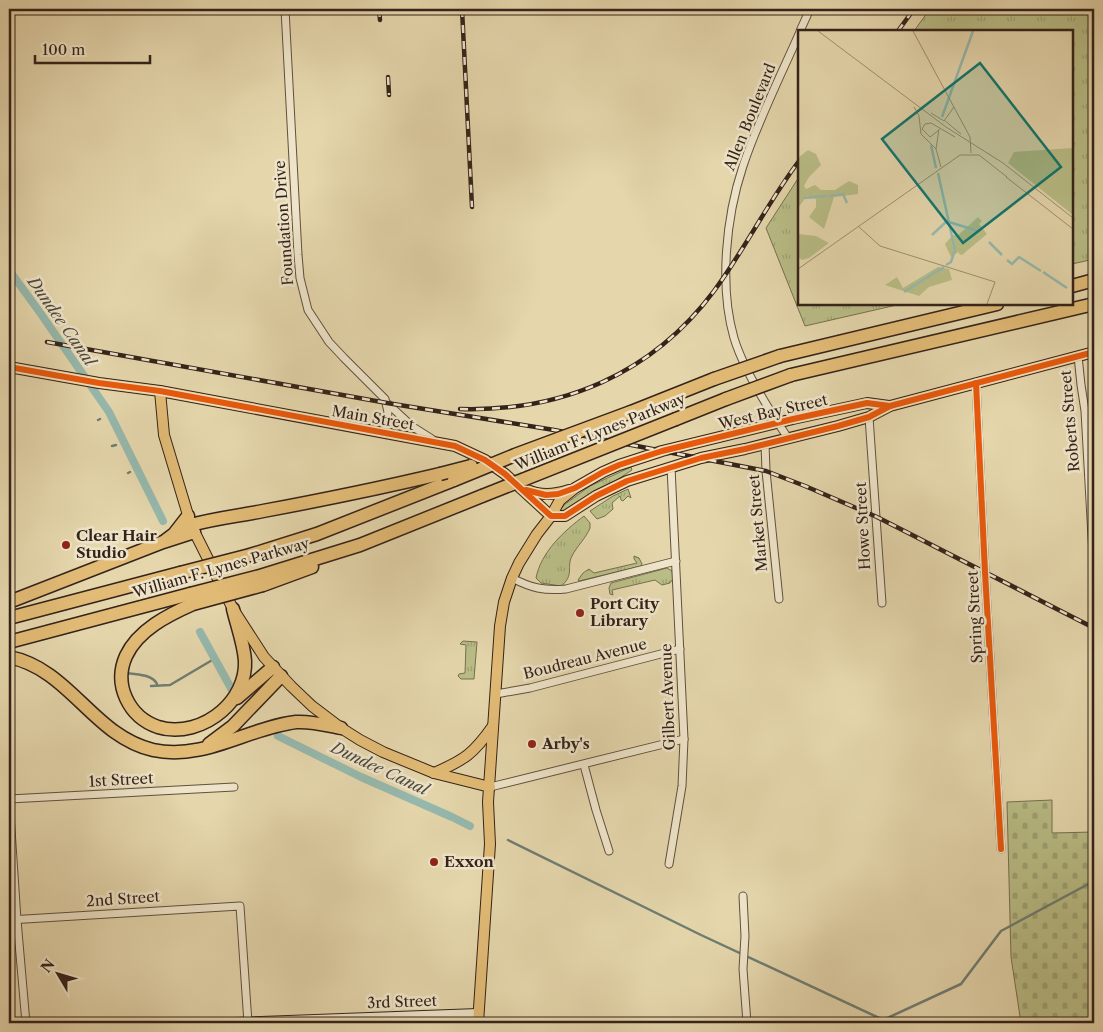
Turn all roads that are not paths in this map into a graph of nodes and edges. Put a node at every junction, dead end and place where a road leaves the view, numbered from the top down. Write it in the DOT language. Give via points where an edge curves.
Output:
graph roads {
  1 [pos="286,9"];
  2 [pos="810,9"];
  3 [pos="801,30"];
  4 [pos="798,37"];
  5 [pos="1094,280"];
  6 [pos="1073,286"];
  7 [pos="1094,304"];
  8 [pos="993,305"];
  9 [pos="1094,352"];
  10 [pos="1078,356"];
  11 [pos="9,367"];
  12 [pos="976,383"];
  13 [pos="160,391"];
  14 [pos="387,403"];
  15 [pos="890,406"];
  16 [pos="869,417"];
  17 [pos="777,423"];
  18 [pos="385,434"];
  19 [pos="788,438"];
  20 [pos="436,442"];
  21 [pos="765,444"];
  22 [pos="515,455"];
  23 [pos="671,467"];
  24 [pos="519,487"];
  25 [pos="575,488"];
  26 [pos="551,516"];
  27 [pos="191,524"];
  28 [pos="676,561"];
  29 [pos="1094,573"];
  30 [pos="512,578"];
  31 [pos="191,599"];
  32 [pos="779,599"];
  33 [pos="9,602"];
  34 [pos="882,604"];
  35 [pos="233,609"];
  36 [pos="9,618"];
  37 [pos="9,642"];
  38 [pos="680,649"];
  39 [pos="9,657"];
  40 [pos="277,672"];
  41 [pos="496,694"];
  42 [pos="223,710"];
  43 [pos="494,726"];
  44 [pos="341,728"];
  45 [pos="684,739"];
  46 [pos="9,749"];
  47 [pos="196,751"];
  48 [pos="584,765"];
  49 [pos="434,772"];
  50 [pos="234,787"];
  51 [pos="490,787"];
  52 [pos="9,799"];
  53 [pos="1001,849"];
  54 [pos="610,851"];
  55 [pos="669,864"];
  56 [pos="743,896"];
  57 [pos="13,920"];
  58 [pos="478,1019"];
  59 [pos="26,1023"];
  60 [pos="236,1023"];
  61 [pos="248,1023"];
  62 [pos="747,1023"];
  1 -- 14 [label="street, Foundation Drive" via="298,255 304,295 308,310 329,342 382,394"];
  2 -- 3 [label="street, Allen Boulevard"];
  4 -- 17 [label="street, Allen Boulevard" via="742,167 728,247 727,295 734,339"];
  5 -- 6 [label="highway"];
  7 -- 31 [label="highway, William F. Lynes Parkway, bridge" via="791,375 360,545 261,580"];
  8 -- 22 [label="highway, William F. Lynes Parkway, bridge" via="780,356"];
  9 -- 10 [label="main road, West Bay Street"];
  10 -- 12 [label="main road, West Bay Street"];
  10 -- 29 [label="street, Roberts Street" via="1085,411"];
  11 -- 13 [label="main road, Main Street"];
  12 -- 15 [label="main road, West Bay Street"];
  12 -- 53 [label="street, Spring Street"];
  13 -- 18 [label="main road, Main Street"];
  13 -- 27 [label="main road" via="164,434"];
  14 -- 18 [label="street"];
  14 -- 20 [label="street, Foundation Drive" via="413,427"];
  15 -- 16 [label="main road, West Bay Street"];
  15 -- 17 [label="main road, West Bay Street" via="868,403"];
  16 -- 19 [label="main road, West Bay Street"];
  16 -- 34 [label="street, Howe Street"];
  17 -- 19 [label="street, Allen Boulevard"];
  17 -- 25 [label="main road, West Bay Street" via="662,451 619,465"];
  18 -- 20 [label="main road, Main Street"];
  19 -- 21 [label="main road, West Bay Street"];
  20 -- 24 [label="main road, Main Street" via="485,460"];
  21 -- 23 [label="main road, West Bay Street"];
  21 -- 32 [label="street, Market Street"];
  22 -- 27 [label="highway, bridge" via="385,487"];
  22 -- 36 [label="highway, William F. Lynes Parkway, bridge" via="317,534 250,555"];
  23 -- 26 [label="main road" via="627,480 565,516"];
  23 -- 28 [label="street, Gilbert Avenue"];
  24 -- 25 [label="main road" via="546,495"];
  24 -- 26 [label="main road, Main Street"];
  25 -- 26 [label="main road" via="560,500"];
  26 -- 30 [label="main road"];
  27 -- 33 [label="highway" via="163,542"];
  27 -- 35 [label="main road"];
  28 -- 30 [label="street" via="566,589 532,588"];
  28 -- 38 [label="street, Gilbert Avenue"];
  30 -- 41 [label="main road" via="500,626"];
  31 -- 37 [label="highway, William F. Lynes Parkway"];
  31 -- 42 [label="highway" via="180,610 154,624 135,642 123,662 122,688 130,706 139,716 158,727 191,728"];
  35 -- 40 [label="main road"];
  35 -- 42 [label="highway" via="245,661 239,689"];
  38 -- 41 [label="street, Boudreau Avenue"];
  38 -- 45 [label="street, Gilbert Avenue"];
  39 -- 47 [label="highway" via="51,675 125,739 166,752"];
  40 -- 42 [label="highway"];
  40 -- 44 [label="main road" via="312,706"];
  40 -- 47 [label="highway" via="233,726"];
  41 -- 43 [label="main road"];
  43 -- 49 [label="main road" via="472,752 454,765"];
  43 -- 51 [label="main road"];
  44 -- 47 [label="highway" via="307,722 289,724"];
  44 -- 49 [label="main road" via="383,752"];
  45 -- 48 [label="street"];
  45 -- 55 [label="street, Gilbert Avenue" via="682,786"];
  46 -- 52 [label="street"];
  48 -- 51 [label="street"];
  48 -- 54 [label="street"];
  49 -- 51 [label="main road"];
  50 -- 52 [label="street, 1st Street"];
  51 -- 58 [label="main road" via="490,844"];
  52 -- 57 [label="street"];
  56 -- 62 [label="street"];
  57 -- 59 [label="street"];
  57 -- 61 [label="street, 2nd Street" via="240,906"];
  58 -- 61 [label="street, 3rd Street"];
  60 -- 61 [label="street, 3rd Street"];
}
